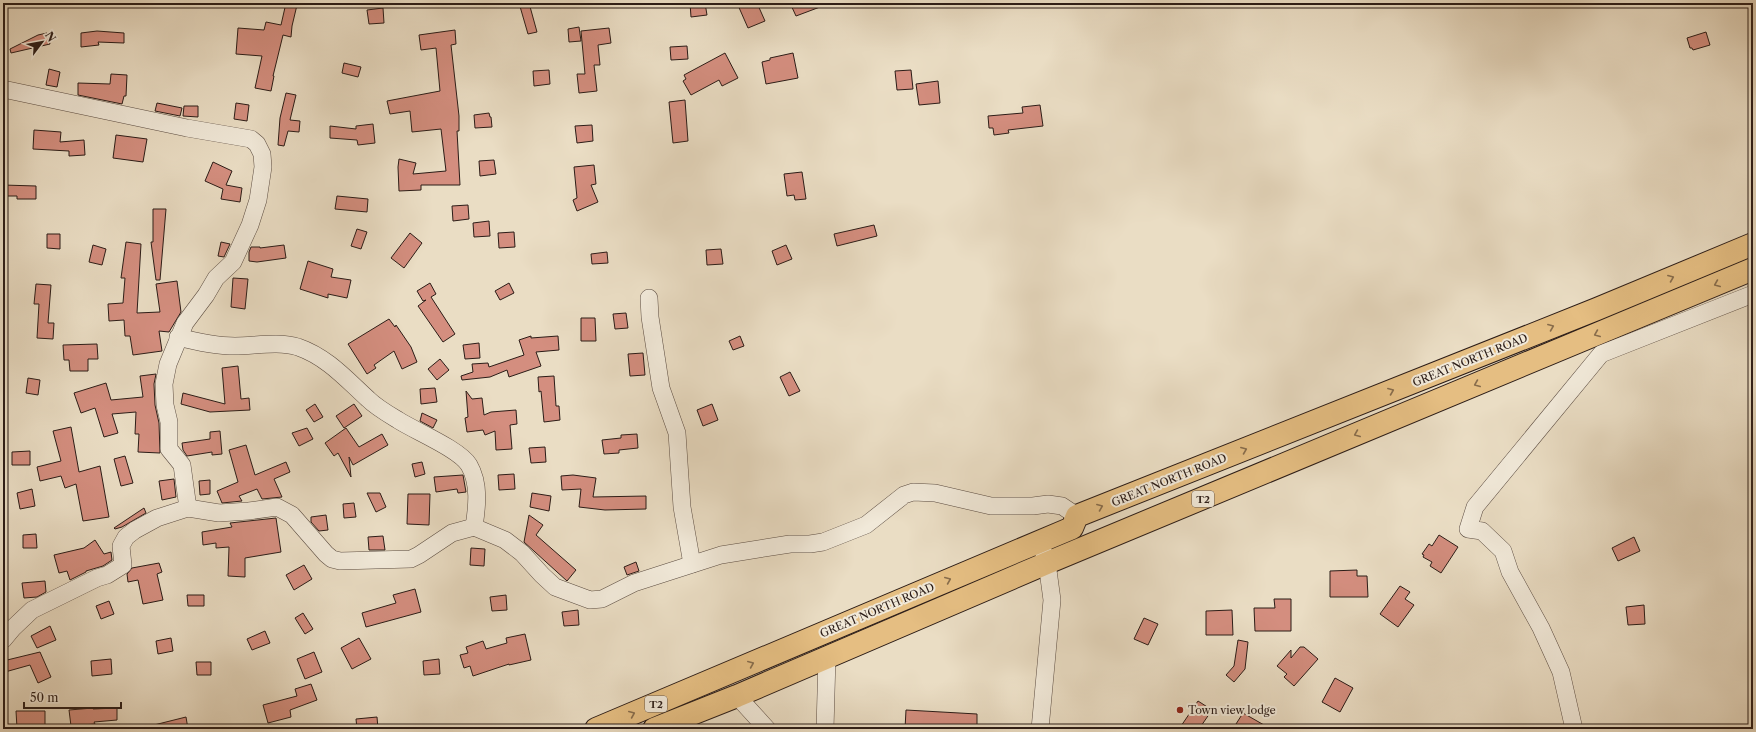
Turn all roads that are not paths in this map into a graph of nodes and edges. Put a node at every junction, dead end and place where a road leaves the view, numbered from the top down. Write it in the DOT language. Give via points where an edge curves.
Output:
graph roads {
  1 [pos="3,89"];
  2 [pos="1753,244"];
  3 [pos="1753,269"];
  4 [pos="1753,294"];
  5 [pos="649,298"];
  6 [pos="178,337"];
  7 [pos="188,508"];
  8 [pos="1077,516"];
  9 [pos="474,527"];
  10 [pos="1040,541"];
  11 [pos="1047,563"];
  12 [pos="692,564"];
  13 [pos="3,640"];
  14 [pos="827,657"];
  15 [pos="737,696"];
  16 [pos="596,729"];
  17 [pos="654,729"];
  18 [pos="767,729"];
  19 [pos="825,729"];
  20 [pos="1040,729"];
  21 [pos="1574,729"];
  1 -- 6 [label="street" via="186,128 251,139 257,144 262,154 263,167 258,200 250,225 232,262 216,278"];
  8 -- 2 [label="highway, GREAT NORTH ROAD, one-way" via="1597,309"];
  3 -- 11 [label="highway, T2, one-way"];
  4 -- 21 [label="street" via="1601,354 1475,507 1468,529 1482,531 1503,551 1510,572 1562,672"];
  5 -- 12 [label="street" via="661,388 677,433 682,506"];
  6 -- 7 [label="street" via="168,364 164,398 169,422 169,449 182,466"];
  6 -- 9 [label="street" via="205,344 296,346 332,365 369,400 397,420 464,459 472,470 478,496"];
  7 -- 9 [label="street" via="219,513 277,507 292,516 326,554 332,559 340,560 411,559 452,534"];
  7 -- 13 [label="street" via="157,518 135,530 126,537 121,546 123,565 32,610"];
  8 -- 10 [label="highway, GREAT NORTH ROAD / T2" via="1072,528"];
  8 -- 12 [label="street" via="1062,506 991,506 935,493 913,492 904,495 866,525 823,542 748,550"];
  9 -- 12 [label="street" via="505,540 522,553 555,587 590,600 602,599 634,583"];
  10 -- 11 [label="street"];
  16 -- 10 [label="highway, GREAT NORTH ROAD / T2, one-way"];
  11 -- 14 [label="highway, T2"];
  11 -- 20 [label="street" via="1052,600"];
  14 -- 15 [label="highway, T2"];
  14 -- 19 [label="street"];
  15 -- 17 [label="highway, T2"];
  15 -- 18 [label="street"];
}
